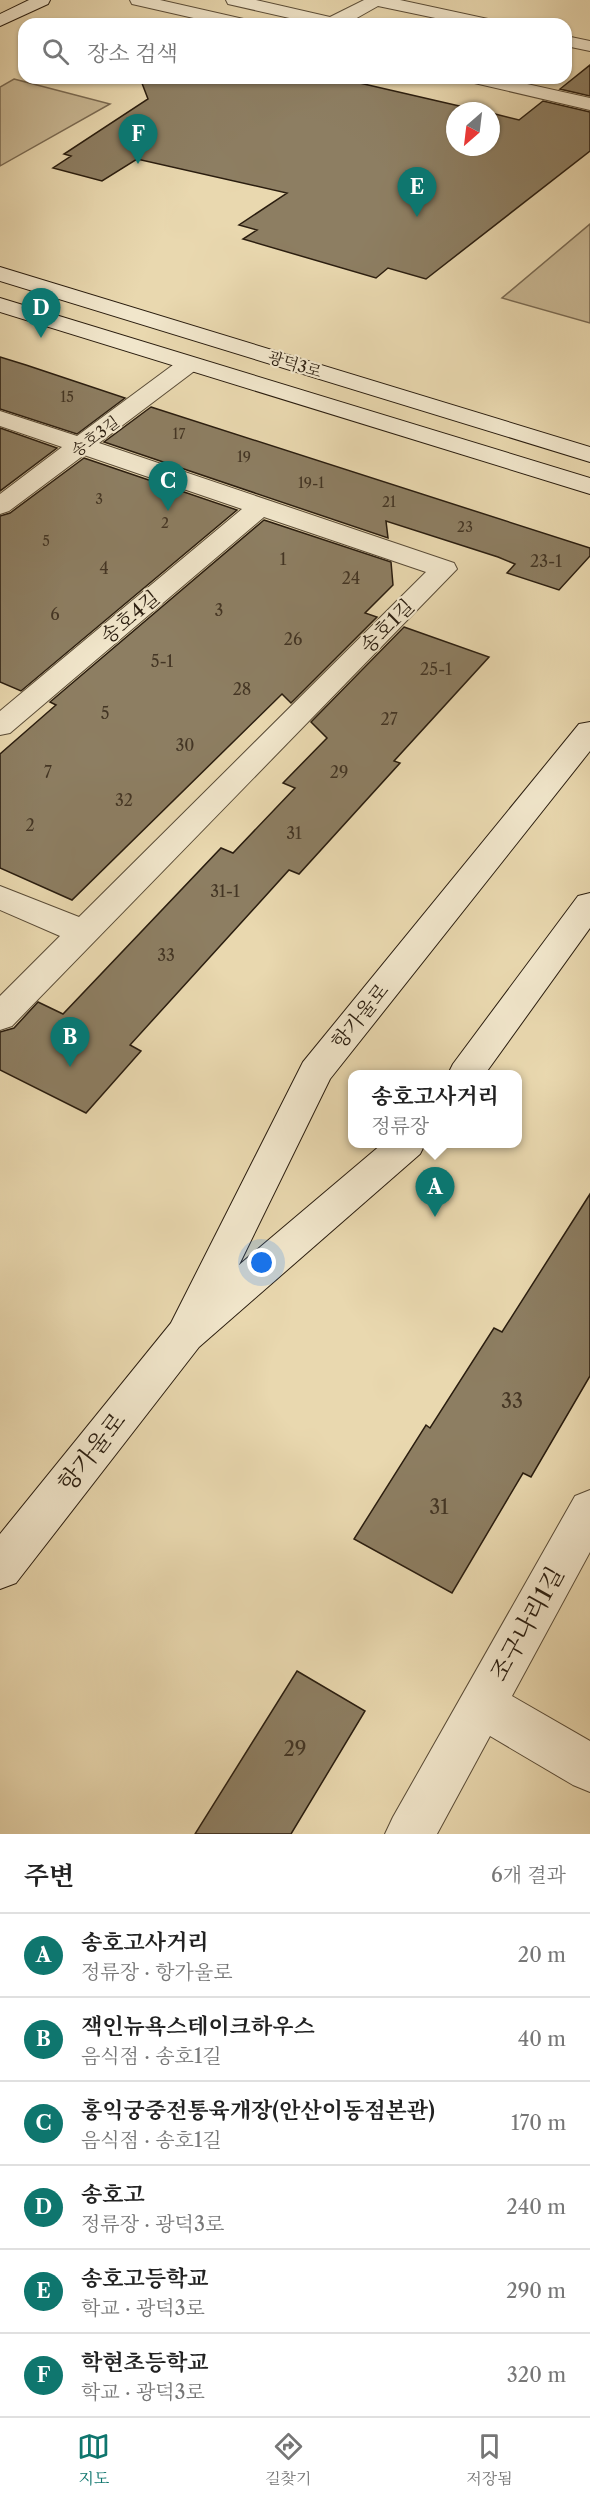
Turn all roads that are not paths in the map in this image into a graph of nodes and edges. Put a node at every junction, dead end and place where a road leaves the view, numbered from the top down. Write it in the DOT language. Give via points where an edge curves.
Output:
graph roads {
  1 [pos="42,0"];
  2 [pos="138,0"];
  3 [pos="234,0"];
  4 [pos="376,0"];
  5 [pos="216,18"];
  6 [pos="313,18"];
  7 [pos="344,18"];
  8 [pos="460,18"];
  9 [pos="0,21"];
  10 [pos="572,42"];
  11 [pos="590,46"];
  12 [pos="502,84"];
  13 [pos="590,104"];
  14 [pos="0,274"];
  15 [pos="0,304"];
  16 [pos="189,364"];
  17 [pos="0,418"];
  18 [pos="82,446"];
  19 [pos="590,455"];
  20 [pos="590,486"];
  21 [pos="0,506"];
  22 [pos="260,507"];
  23 [pos="0,726"];
  24 [pos="590,731"];
  25 [pos="0,897"];
  26 [pos="590,904"];
  27 [pos="83,932"];
  28 [pos="0,1017"];
  29 [pos="469,1070"];
  30 [pos="401,1148"];
  31 [pos="184,1335"];
  32 [pos="590,1510"];
  33 [pos="0,1568"];
  34 [pos="482,1705"];
  35 [pos="590,1768"];
  36 [pos="410,1834"];
  1 -- 9 [label="street"];
  2 -- 5 [label="street"];
  3 -- 6 [label="street"];
  4 -- 7 [label="street"];
  4 -- 8 [label="street"];
  10 -- 11 [label="street"];
  12 -- 13 [label="street"];
  14 -- 19 [label="street, 광덕3로"];
  15 -- 16 [label="street, 광덕3로"];
  16 -- 18 [label="street, 송호3길"];
  16 -- 20 [label="street, 광덕3로"];
  17 -- 18 [label="street, 송호1길"];
  18 -- 21 [label="street, 송호3길"];
  18 -- 22 [label="street, 송호1길"];
  22 -- 23 [label="street, 송호4길"];
  22 -- 27 [label="street, 송호1길" via="444,569"];
  24 -- 31 [label="street, 항가울로" via="316,1071"];
  25 -- 27 [label="street"];
  26 -- 29 [label="street"];
  27 -- 28 [label="street, 송호1길"];
  30 -- 31 [label="street, 항가울로"];
  31 -- 33 [label="street, 항가울로"];
  32 -- 34 [label="street, 조구나리1길"];
  34 -- 35 [label="street"];
  34 -- 36 [label="street, 조구나리1길"];
}
